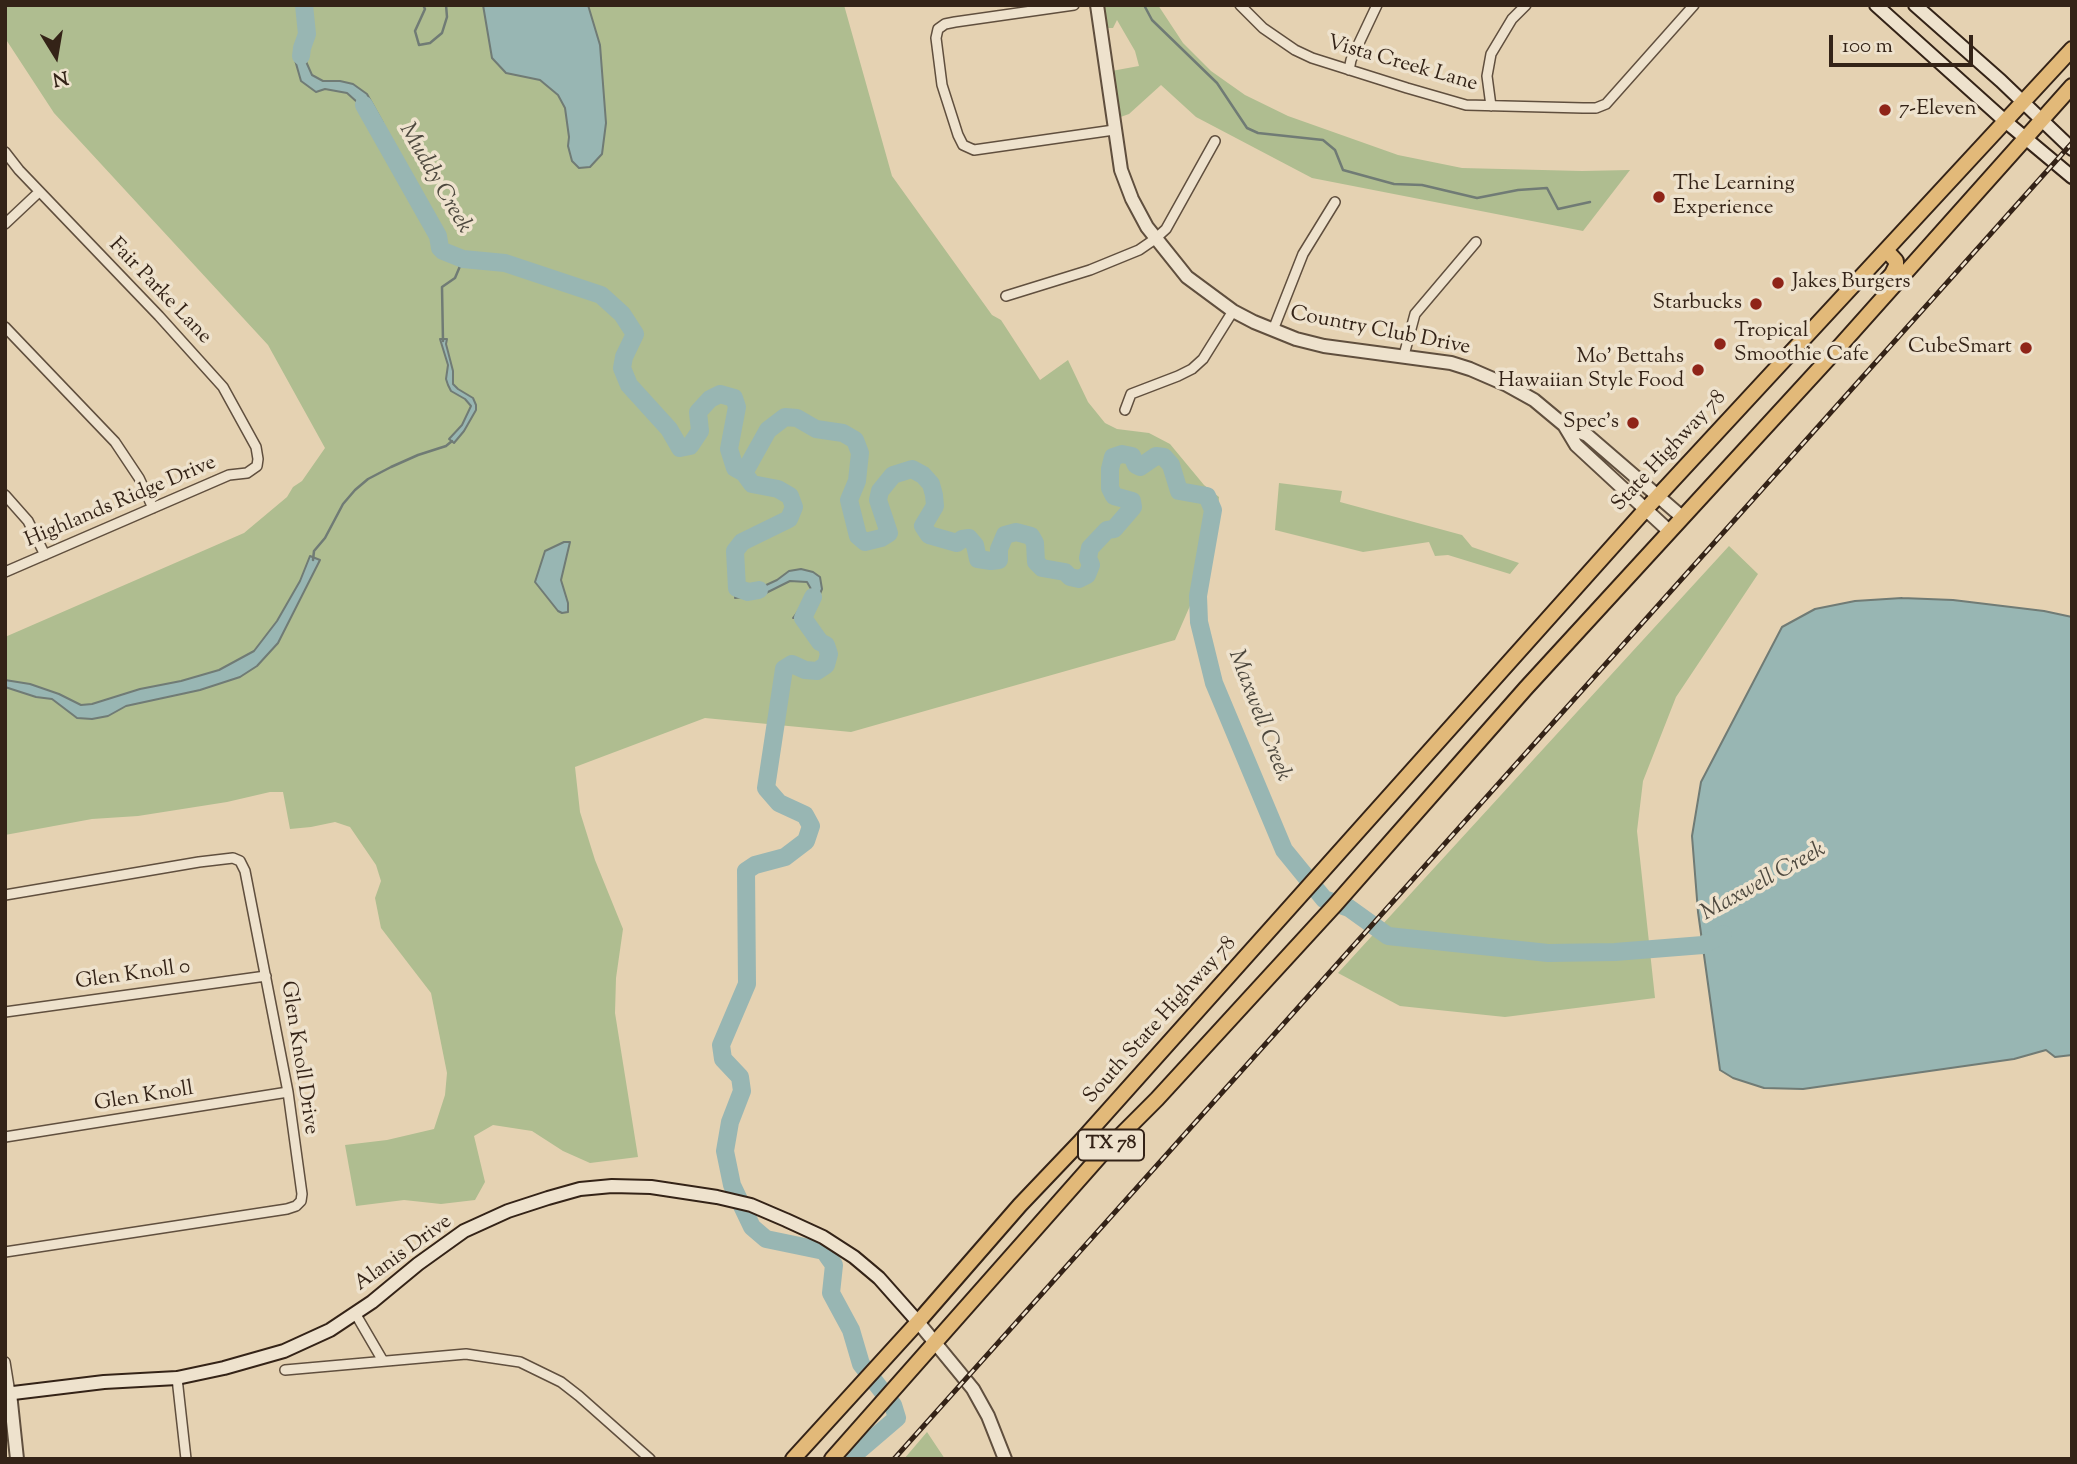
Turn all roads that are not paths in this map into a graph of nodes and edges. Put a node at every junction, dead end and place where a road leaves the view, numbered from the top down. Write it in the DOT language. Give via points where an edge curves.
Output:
graph roads {
  1 [pos="1074,5"];
  2 [pos="1097,5"];
  3 [pos="1240,5"];
  4 [pos="1377,5"];
  5 [pos="1525,5"];
  6 [pos="1694,5"];
  7 [pos="1876,5"];
  8 [pos="1915,5"];
  9 [pos="2072,49"];
  10 [pos="1349,70"];
  11 [pos="2072,86"];
  12 [pos="2023,102"];
  13 [pos="1491,106"];
  14 [pos="2040,119"];
  15 [pos="2004,121"];
  16 [pos="1114,130"];
  17 [pos="2026,138"];
  18 [pos="1215,141"];
  19 [pos="2072,149"];
  20 [pos="5,152"];
  21 [pos="2072,177"];
  22 [pos="40,192"];
  23 [pos="1335,202"];
  24 [pos="5,225"];
  25 [pos="1155,239"];
  26 [pos="1476,242"];
  27 [pos="1885,250"];
  28 [pos="1006,296"];
  29 [pos="1233,311"];
  30 [pos="5,327"];
  31 [pos="1273,330"];
  32 [pos="1840,346"];
  33 [pos="1404,355"];
  34 [pos="1125,410"];
  35 [pos="1564,425"];
  36 [pos="1605,450"];
  37 [pos="1594,461"];
  38 [pos="252,471"];
  39 [pos="5,495"];
  40 [pos="1658,496"];
  41 [pos="153,508"];
  42 [pos="1646,509"];
  43 [pos="1682,517"];
  44 [pos="1669,531"];
  45 [pos="45,555"];
  46 [pos="5,572"];
  47 [pos="1501,671"];
  48 [pos="5,895"];
  49 [pos="266,976"];
  50 [pos="5,1012"];
  51 [pos="288,1091"];
  52 [pos="5,1137"];
  53 [pos="5,1252"];
  54 [pos="355,1313"];
  55 [pos="918,1322"];
  56 [pos="936,1342"];
  57 [pos="383,1361"];
  58 [pos="5,1362"];
  59 [pos="285,1370"];
  60 [pos="177,1378"];
  61 [pos="8,1394"];
  62 [pos="17,1459"];
  63 [pos="186,1459"];
  64 [pos="650,1459"];
  65 [pos="793,1459"];
  66 [pos="832,1459"];
  67 [pos="1004,1459"];
  1 -- 16 [label="street" via="945,24 936,38 942,85 963,145 974,150"];
  2 -- 16 [label="main road, Country Club Drive"];
  3 -- 10 [label="street, Vista Creek Lane" via="1278,40"];
  4 -- 10 [label="street"];
  5 -- 13 [label="street" via="1491,54 1487,76"];
  6 -- 13 [label="street, Vista Creek Lane" via="1601,107"];
  7 -- 15 [label="main road"];
  8 -- 12 [label="main road"];
  9 -- 12 [label="main road, State Highway 78 / TX 78"];
  10 -- 13 [label="street, Vista Creek Lane" via="1466,105"];
  11 -- 14 [label="main road, TX 78"];
  12 -- 14 [label="main road"];
  12 -- 15 [label="main road, State Highway 78 / TX 78"];
  14 -- 17 [label="main road, TX 78"];
  14 -- 19 [label="main road"];
  15 -- 17 [label="main road"];
  15 -- 27 [label="main road, State Highway 78 / TX 78"];
  16 -- 25 [label="main road, Country Club Drive" via="1125,179"];
  17 -- 21 [label="main road"];
  17 -- 32 [label="main road, TX 78"];
  18 -- 25 [label="street" via="1166,229"];
  20 -- 22 [label="street, Fair Parke Lane"];
  22 -- 24 [label="street"];
  22 -- 38 [label="street, Fair Parke Lane" via="223,387 256,447 257,466"];
  23 -- 31 [label="street" via="1303,254"];
  25 -- 28 [label="street" via="1090,270"];
  25 -- 29 [label="main road, Country Club Drive" via="1188,277"];
  26 -- 33 [label="street" via="1415,314"];
  27 -- 32 [label="main road" via="1896,266 1845,327"];
  27 -- 40 [label="main road, State Highway 78 / TX 78"];
  29 -- 31 [label="main road, Country Club Drive"];
  29 -- 34 [label="street" via="1203,359 1178,376 1130,394"];
  30 -- 41 [label="street" via="115,442"];
  31 -- 33 [label="main road, Country Club Drive" via="1324,346"];
  32 -- 43 [label="main road, TX 78"];
  33 -- 35 [label="main road, Country Club Drive" via="1451,363 1488,376 1534,400"];
  35 -- 36 [label="main road, Country Club Drive"];
  35 -- 37 [label="main road, Country Club Drive" via="1576,445"];
  36 -- 37 [label="main road"];
  36 -- 40 [label="main road, Country Club Drive"];
  37 -- 42 [label="main road, Country Club Drive"];
  38 -- 41 [label="street, Highlands Ridge Drive" via="229,475"];
  39 -- 45 [label="street" via="28,521"];
  40 -- 42 [label="main road, State Highway 78 / TX 78"];
  40 -- 43 [label="main road, Country Club Drive"];
  41 -- 45 [label="street, Highlands Ridge Drive"];
  42 -- 44 [label="main road, Country Club Drive"];
  42 -- 47 [label="main road, State Highway 78 / TX 78"];
  43 -- 44 [label="main road, TX 78"];
  44 -- 56 [label="main road, TX 78"];
  45 -- 46 [label="street, Highlands Ridge Drive"];
  47 -- 55 [label="main road, South State Highway 78 / TX 78"];
  48 -- 49 [label="street, Glen Knoll Drive" via="199,862 240,860"];
  49 -- 50 [label="street, Glen Knoll 0"];
  49 -- 51 [label="street, Glen Knoll Drive"];
  51 -- 52 [label="street, Glen Knoll"];
  51 -- 53 [label="street, Glen Knoll Drive" via="302,1194 296,1206"];
  54 -- 55 [label="main road, Alanis Drive" via="464,1231 508,1211 580,1189 612,1186 652,1187 751,1205 854,1256"];
  54 -- 57 [label="street"];
  54 -- 60 [label="main road, Alanis Drive" via="284,1351"];
  55 -- 56 [label="main road, Alanis Drive"];
  55 -- 65 [label="main road, South State Highway 78 / TX 78"];
  56 -- 66 [label="main road, TX 78"];
  56 -- 67 [label="main road, Alanis Drive" via="973,1389"];
  57 -- 59 [label="street"];
  57 -- 64 [label="street" via="466,1354 520,1362 561,1382"];
  58 -- 61 [label="street"];
  60 -- 61 [label="main road, Alanis Drive"];
  60 -- 63 [label="street"];
  61 -- 62 [label="main road"];
}
